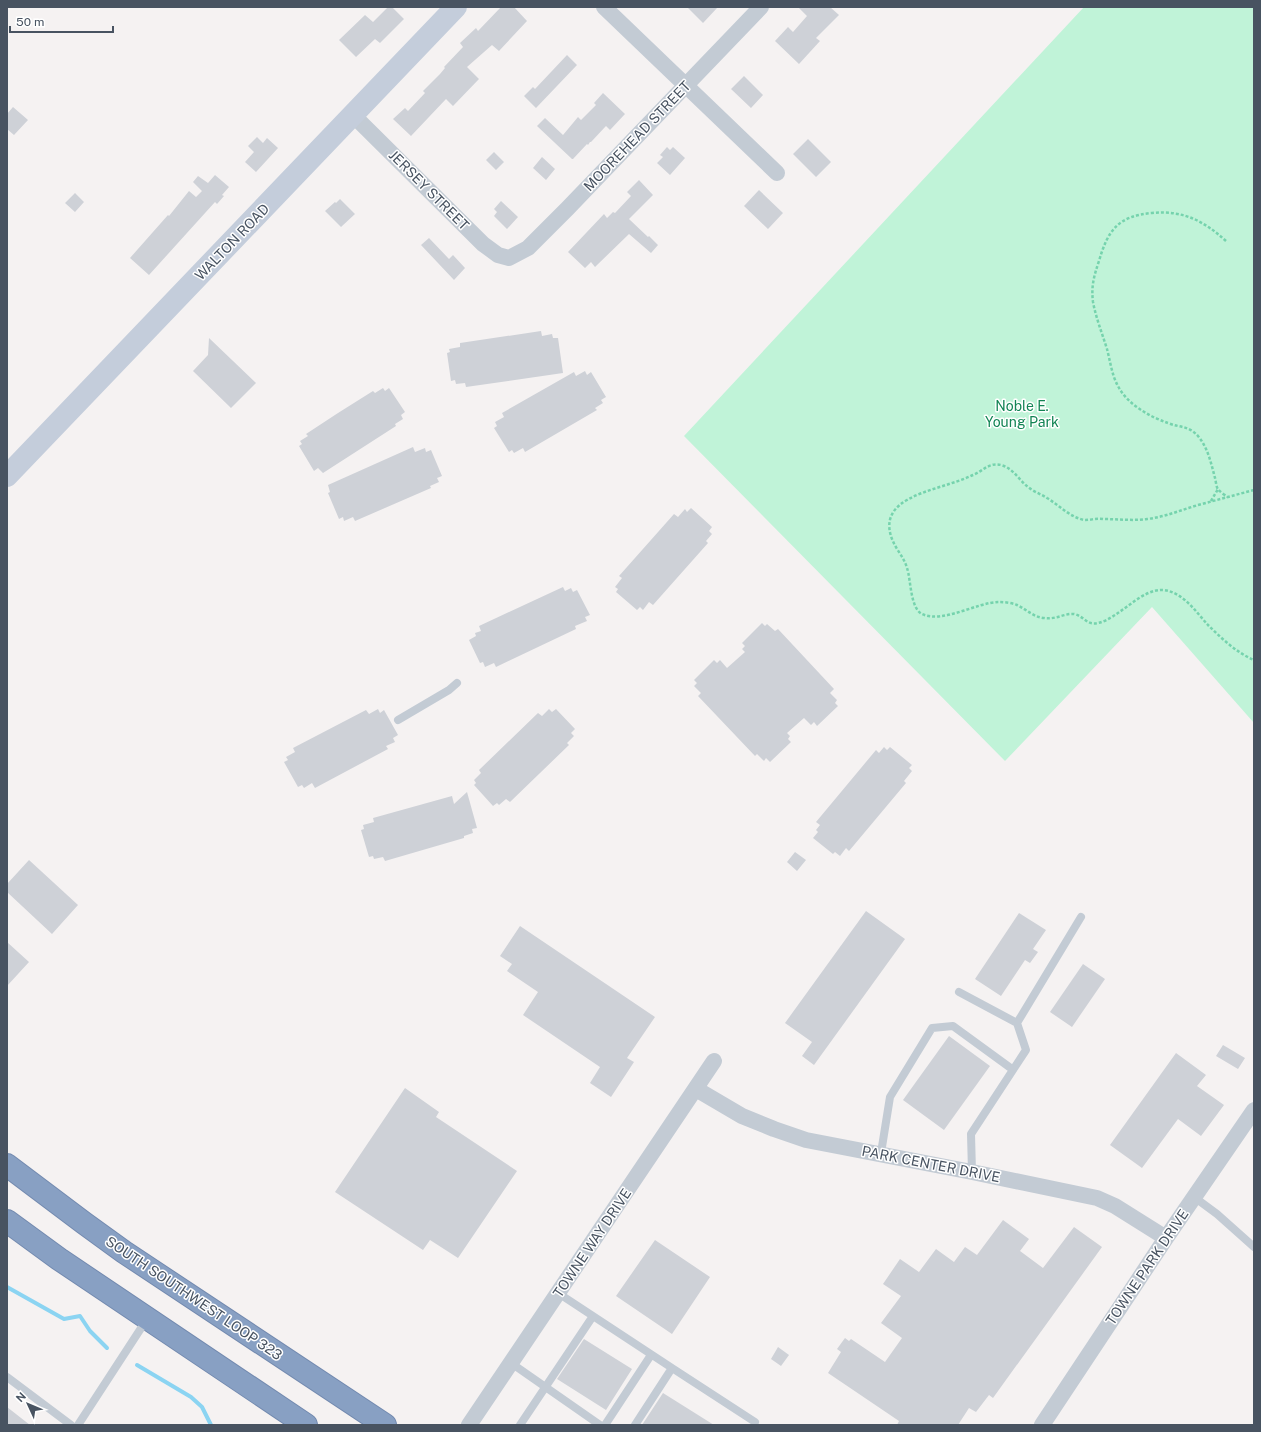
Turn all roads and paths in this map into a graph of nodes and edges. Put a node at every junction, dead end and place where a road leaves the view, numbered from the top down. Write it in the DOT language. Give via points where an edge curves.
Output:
graph roads {
  1 [pos="456,7"];
  2 [pos="604,7"];
  3 [pos="761,7"];
  4 [pos="686,85"];
  5 [pos="353,115"];
  6 [pos="777,173"];
  7 [pos="1226,241"];
  8 [pos="509,258"];
  9 [pos="7,476"];
  10 [pos="1218,489"];
  11 [pos="1254,490"];
  12 [pos="1228,497"];
  13 [pos="1211,502"];
  14 [pos="1254,660"];
  15 [pos="457,683"];
  16 [pos="398,720"];
  17 [pos="1080,917"];
  18 [pos="959,992"];
  19 [pos="1017,1023"];
  20 [pos="714,1061"];
  21 [pos="1012,1069"];
  22 [pos="696,1089"];
  23 [pos="1254,1110"];
  24 [pos="881,1153"];
  25 [pos="7,1165"];
  26 [pos="972,1172"];
  27 [pos="1194,1198"];
  28 [pos="7,1221"];
  29 [pos="1166,1238"];
  30 [pos="1254,1247"];
  31 [pos="558,1293"];
  32 [pos="593,1316"];
  33 [pos="147,1319"];
  34 [pos="651,1355"];
  35 [pos="511,1363"];
  36 [pos="672,1368"];
  37 [pos="7,1377"];
  38 [pos="545,1387"];
  39 [pos="590,1422"];
  40 [pos="755,1422"];
  41 [pos="71,1425"];
  42 [pos="78,1425"];
  43 [pos="306,1425"];
  44 [pos="385,1425"];
  45 [pos="469,1425"];
  46 [pos="520,1425"];
  47 [pos="600,1425"];
  48 [pos="605,1425"];
  49 [pos="635,1425"];
  50 [pos="1042,1425"];
  1 -- 5 [label="street, WALTON ROAD"];
  2 -- 4 [label="street"];
  3 -- 4 [label="street, MOOREHEAD STREET"];
  4 -- 6 [label="street"];
  4 -- 8 [label="street, MOOREHEAD STREET" via="567,210 528,248"];
  5 -- 8 [label="street, JERSEY STREET" via="483,244 498,255"];
  5 -- 9 [label="street, WALTON ROAD"];
  7 -- 10 [label="path" via="1211,227 1189,217 1176,213 1142,214 1126,220 1109,233 1092,282 1094,303 1117,386 1126,398 1150,416 1169,424 1186,427 1198,436 1207,450"];
  10 -- 12 [label="path"];
  10 -- 13 [label="path"];
  11 -- 12 [label="path"];
  12 -- 13 [label="path"];
  13 -- 14 [label="path" via="1149,519 1089,520 1078,518 1029,488 1009,468 991,465 975,474 903,502 894,511 889,532 908,569 917,610 922,614 948,615 991,602 1003,602 1016,604 1033,615 1046,619 1073,614 1096,624 1111,618 1154,591 1165,590 1178,595 1221,637"];
  15 -- 16 [label="lane"];
  17 -- 19 [label="lane"];
  18 -- 19 [label="lane"];
  19 -- 21 [label="lane" via="1026,1050"];
  20 -- 22 [label="street, TOWNE WAY DRIVE"];
  21 -- 24 [label="lane" via="953,1026 932,1028 890,1097"];
  21 -- 26 [label="lane" via="971,1134"];
  22 -- 24 [label="street, PARK CENTER DRIVE" via="742,1116 788,1134 806,1140"];
  22 -- 31 [label="street, TOWNE WAY DRIVE"];
  23 -- 27 [label="street, TOWNE PARK DRIVE"];
  24 -- 26 [label="street, PARK CENTER DRIVE"];
  25 -- 44 [label="highway, SOUTH SOUTHWEST LOOP 323" via="124,1252"];
  26 -- 29 [label="street, PARK CENTER DRIVE" via="1106,1201"];
  27 -- 29 [label="street, TOWNE PARK DRIVE"];
  27 -- 30 [label="lane" via="1217,1214"];
  28 -- 33 [label="highway"];
  29 -- 50 [label="street, TOWNE PARK DRIVE"];
  31 -- 32 [label="lane"];
  31 -- 35 [label="street, TOWNE WAY DRIVE"];
  32 -- 34 [label="lane"];
  32 -- 38 [label="lane"];
  33 -- 42 [label="lane"];
  33 -- 43 [label="highway"];
  34 -- 36 [label="lane"];
  34 -- 48 [label="lane"];
  35 -- 38 [label="lane"];
  35 -- 45 [label="street, TOWNE WAY DRIVE"];
  36 -- 40 [label="lane"];
  36 -- 49 [label="lane"];
  37 -- 41 [label="lane"];
  38 -- 39 [label="lane"];
  38 -- 46 [label="lane"];
  39 -- 47 [label="lane"];
}
